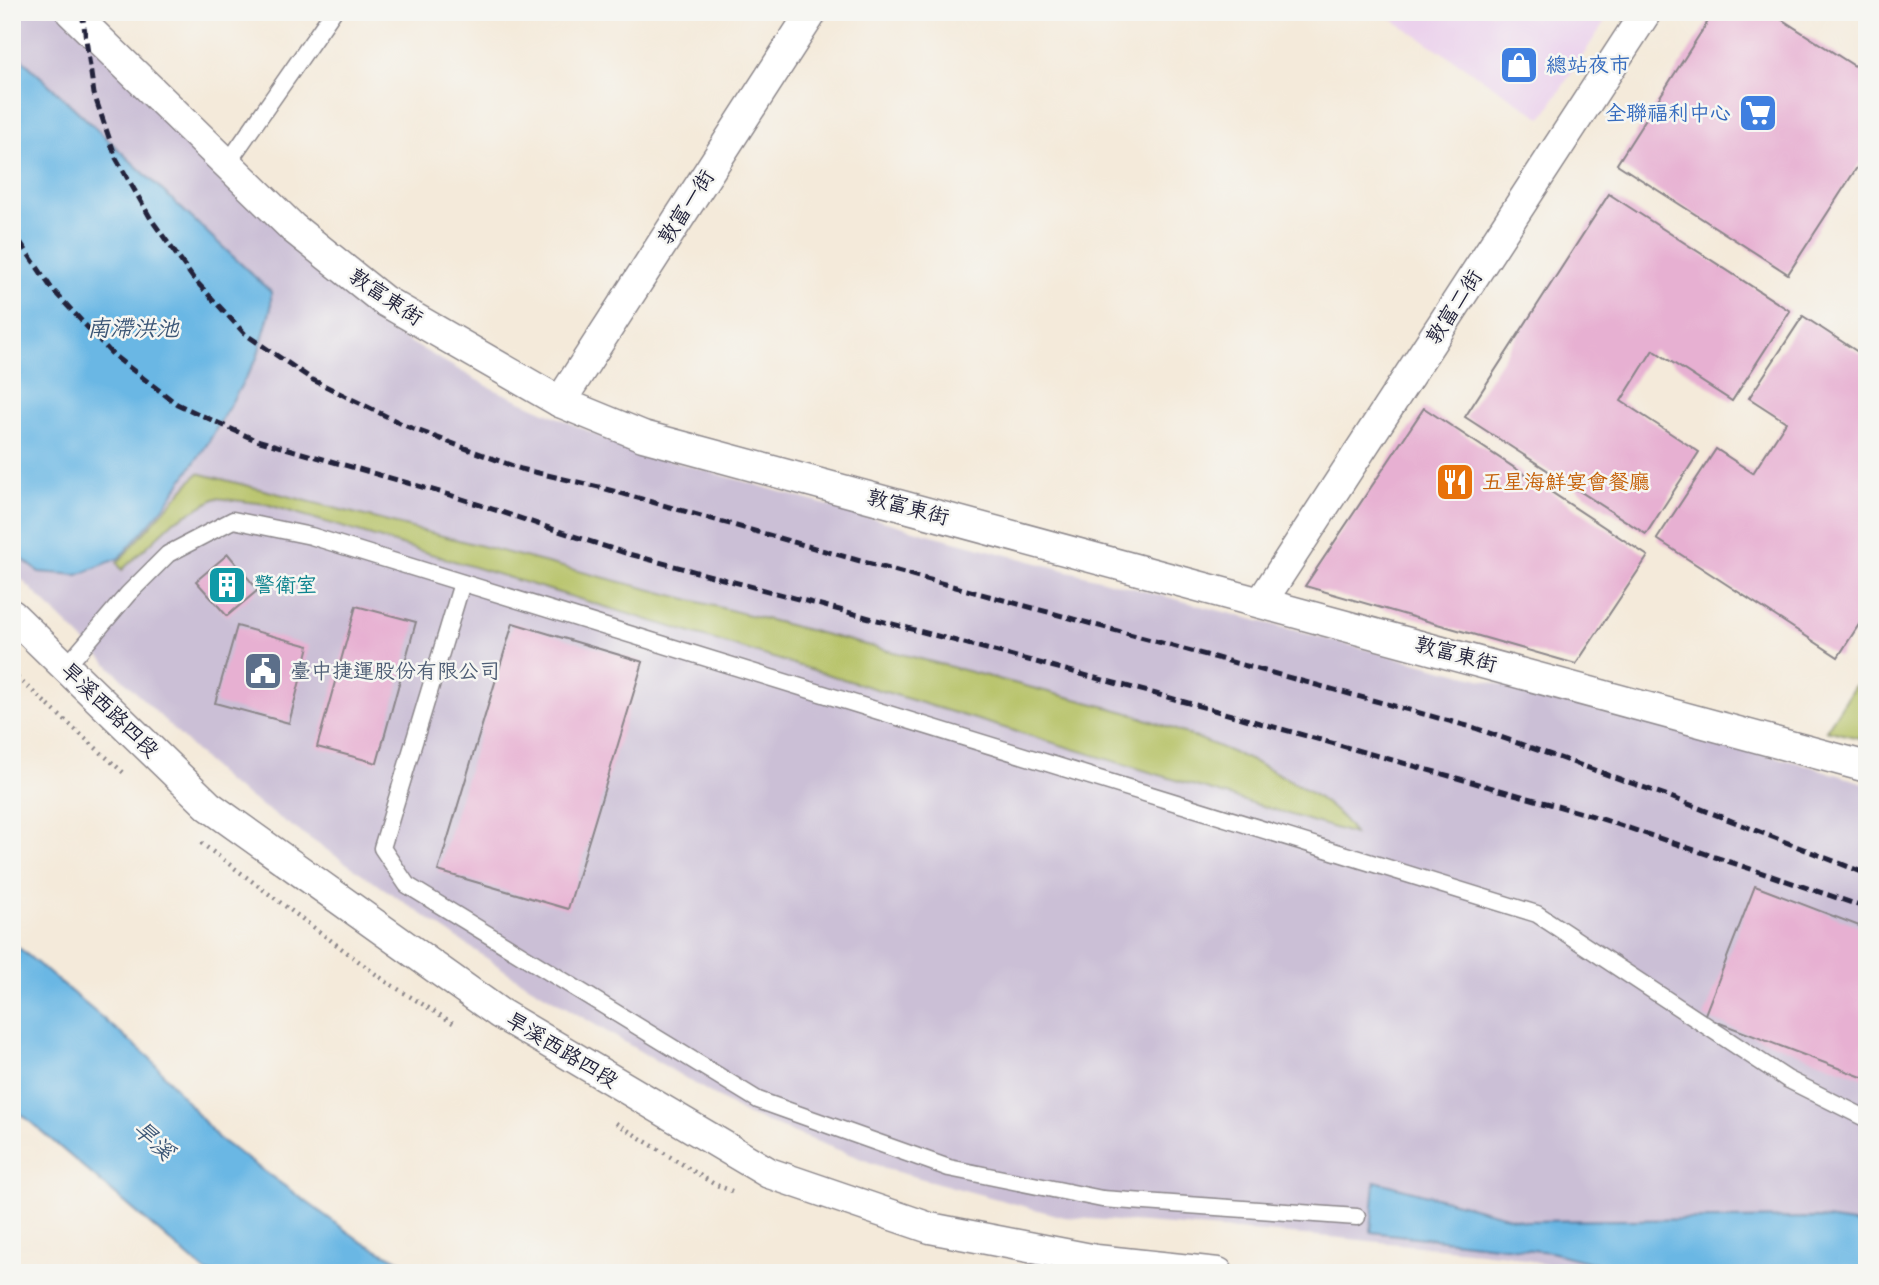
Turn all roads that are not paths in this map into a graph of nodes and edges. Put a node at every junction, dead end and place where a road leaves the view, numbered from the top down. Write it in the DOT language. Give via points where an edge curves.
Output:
graph roads {
  1 [pos="71,12"];
  2 [pos="333,12"];
  3 [pos="812,12"];
  4 [pos="1646,12"];
  5 [pos="227,164"];
  6 [pos="560,402"];
  7 [pos="462,583"];
  8 [pos="1262,601"];
  9 [pos="12,615"];
  10 [pos="66,667"];
  11 [pos="1867,767"];
  12 [pos="1867,1119"];
  13 [pos="1357,1217"];
  14 [pos="1218,1273"];
  1 -- 5 [label="street, 敦富東街"];
  2 -- 5 [label="lane"];
  3 -- 6 [label="street, 敦富一街"];
  4 -- 8 [label="street, 敦富二街"];
  5 -- 6 [label="street, 敦富東街" via="293,229 383,300"];
  6 -- 8 [label="street, 敦富東街" via="643,436"];
  7 -- 10 [label="lane" via="311,536 233,520 168,554"];
  7 -- 12 [label="lane" via="1537,914 1787,1079"];
  7 -- 13 [label="lane" via="382,848 407,886 758,1100 949,1168 1102,1199"];
  8 -- 11 [label="street, 敦富東街"];
  9 -- 10 [label="street, 旱溪西路四段"];
  10 -- 14 [label="street, 旱溪西路四段" via="209,806 499,1013 769,1173 930,1228 1096,1259"];
}
